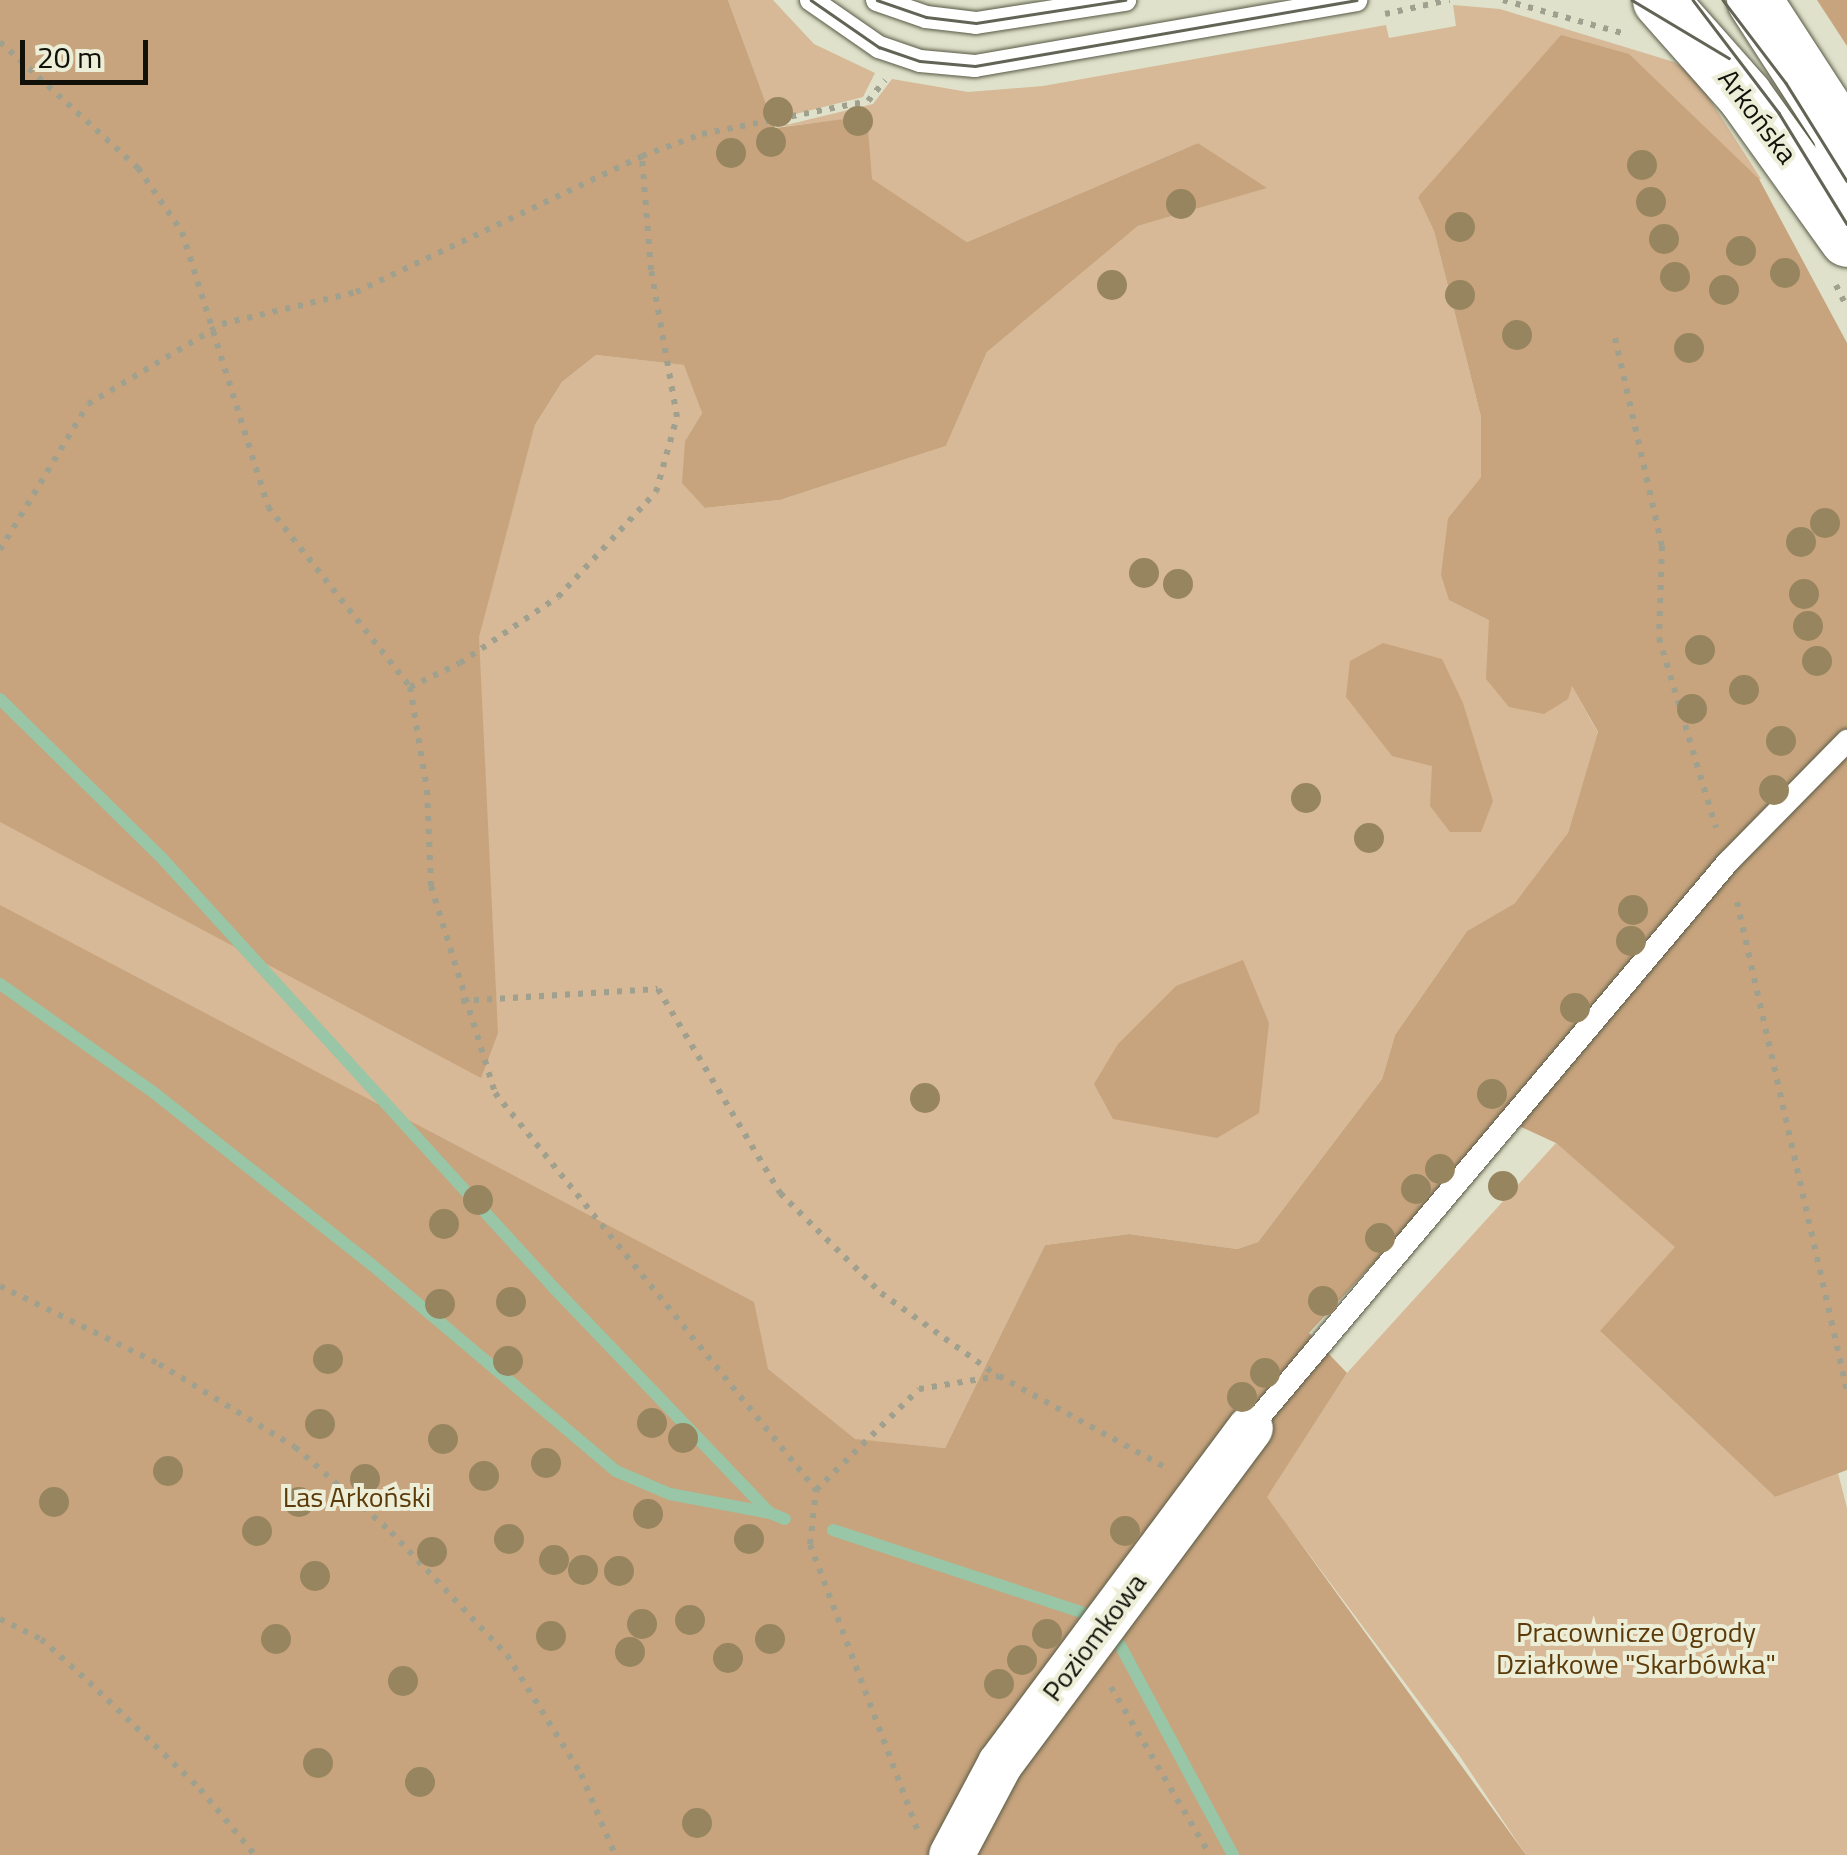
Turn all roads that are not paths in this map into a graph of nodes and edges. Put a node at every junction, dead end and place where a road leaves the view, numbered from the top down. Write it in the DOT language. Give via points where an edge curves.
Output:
graph roads {
  1 [pos="810,0"];
  2 [pos="877,0"];
  3 [pos="1126,0"];
  4 [pos="1356,0"];
  5 [pos="1633,0"];
  6 [pos="1704,7"];
  7 [pos="1847,143"];
  8 [pos="1847,181"];
  9 [pos="1847,224"];
  10 [pos="1847,240"];
  11 [pos="1847,740"];
  12 [pos="1250,1428"];
  13 [pos="935,1846"];
  1 -- 4 [label="lane" via="879,47 920,61 975,66"];
  2 -- 3 [label="lane" via="960,22"];
  5 -- 6 [label="lane"];
  6 -- 7 [label="street, Arkońska"];
  6 -- 8 [label="lane"];
  6 -- 9 [label="lane" via="1730,58 1779,114"];
  6 -- 10 [label="street, Arkońska" via="1744,95"];
  11 -- 12 [label="lane" via="1728,862"];
  12 -- 13 [label="street, Poziomkowa"];
}
